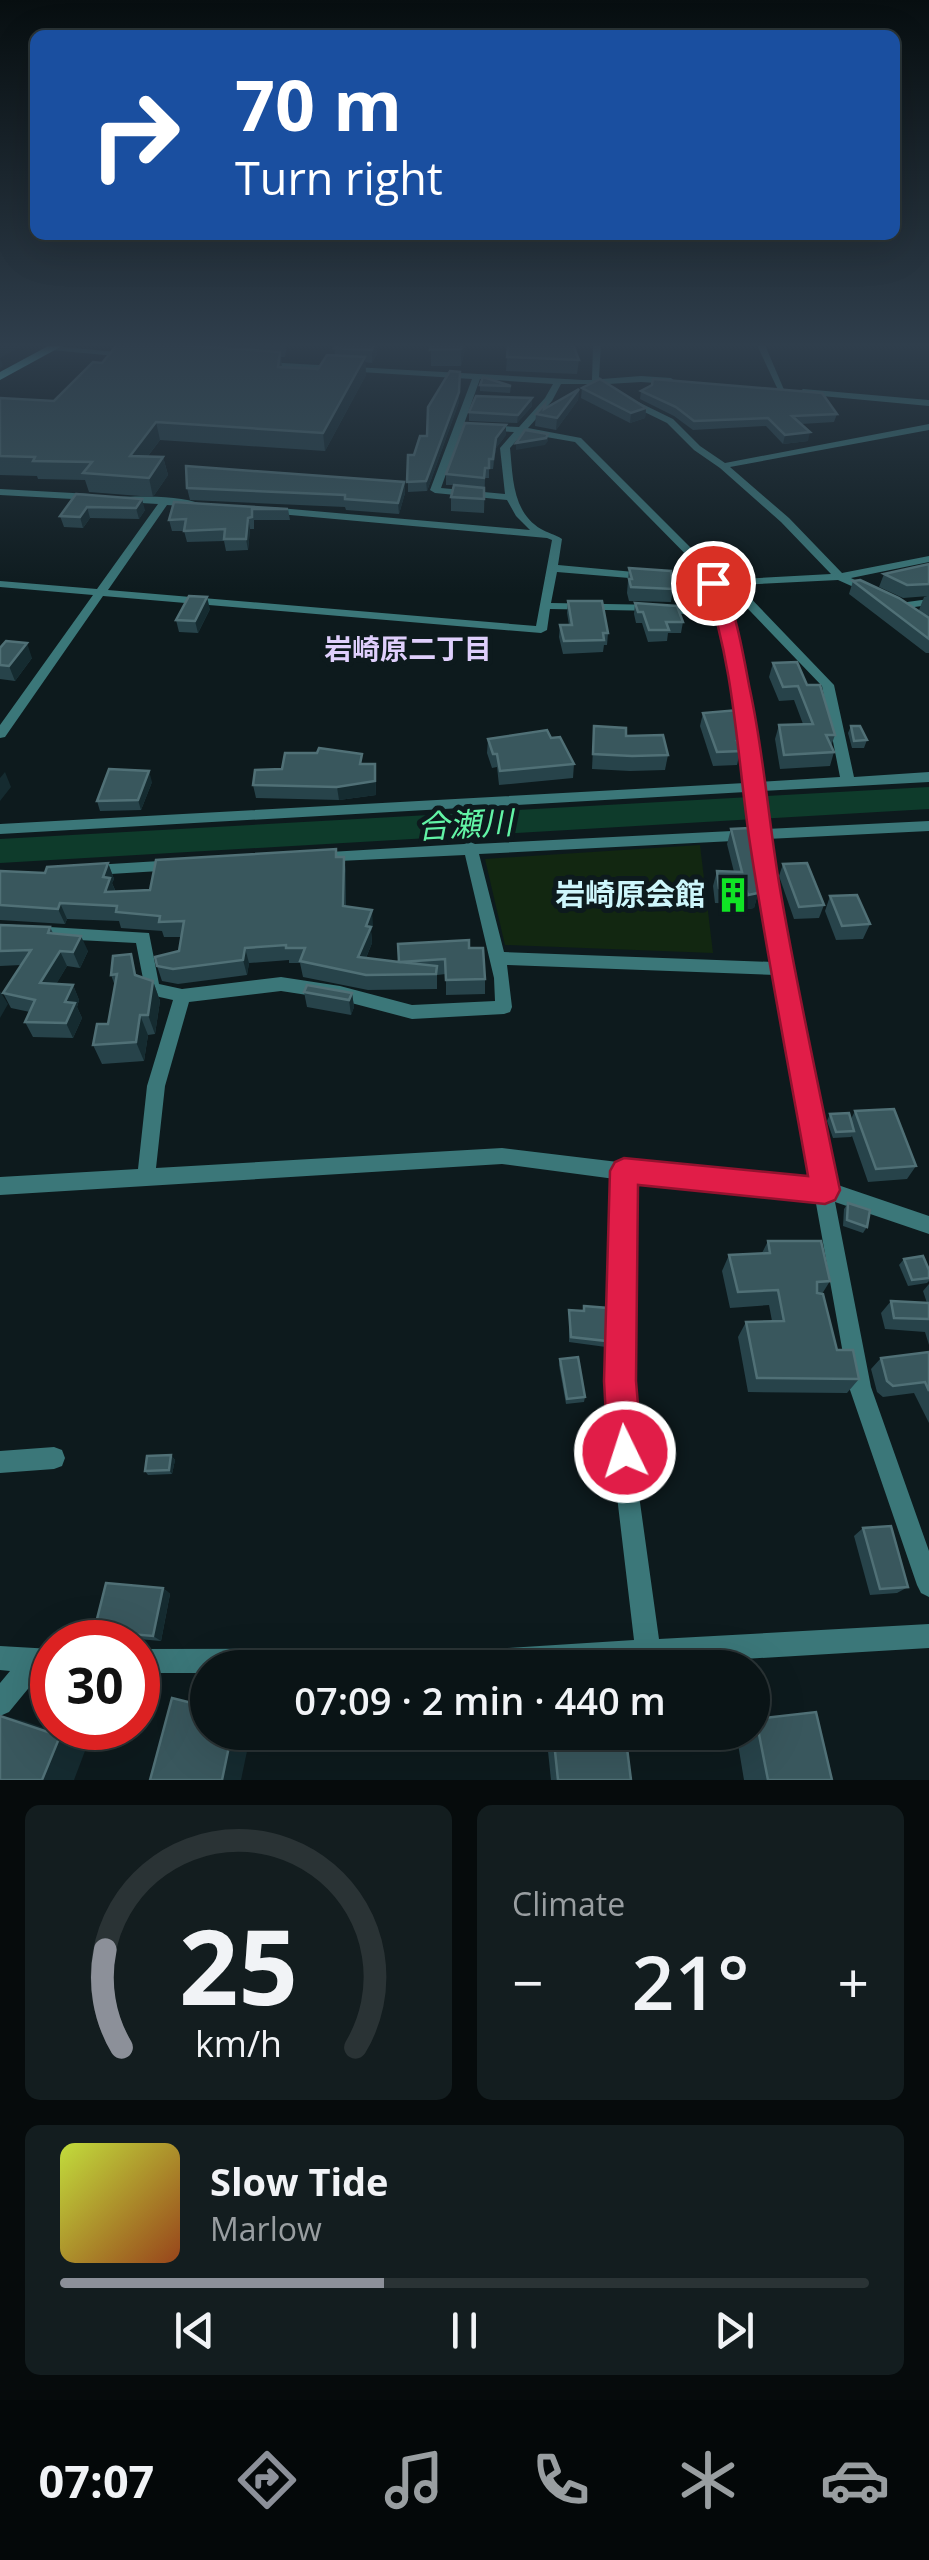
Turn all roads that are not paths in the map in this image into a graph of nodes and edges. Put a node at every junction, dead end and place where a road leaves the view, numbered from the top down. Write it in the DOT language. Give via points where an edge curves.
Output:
graph roads {
  1 [pos="459,428"];
  2 [pos="491,428"];
  3 [pos="677,428"];
  4 [pos="923,428"];
  5 [pos="520,430"];
  6 [pos="723,466"];
  7 [pos="0,492"];
  8 [pos="508,497"];
  9 [pos="165,501"];
  10 [pos="204,504"];
  11 [pos="263,509"];
  12 [pos="538,532"];
  13 [pos="929,559"];
  14 [pos="553,568"];
  15 [pos="840,577"];
  16 [pos="721,583"];
  17 [pos="0,584"];
  18 [pos="100,591"];
  19 [pos="929,602"];
  20 [pos="548,606"];
  21 [pos="900,606"];
  22 [pos="725,616"];
  23 [pos="914,617"];
  24 [pos="0,734"];
  25 [pos="929,777"];
  26 [pos="848,781"];
  27 [pos="753,789"];
  28 [pos="929,826"];
  29 [pos="0,829"];
  30 [pos="760,834"];
  31 [pos="470,847"];
  32 [pos="299,858"];
  33 [pos="184,865"];
  34 [pos="68,872"];
  35 [pos="0,930"];
  36 [pos="497,958"];
  37 [pos="782,970"];
  38 [pos="182,996"];
  39 [pos="624,1171"];
  40 [pos="146,1178"];
  41 [pos="0,1186"];
  42 [pos="825,1190"];
  43 [pos="929,1225"];
  44 [pos="54,1458"];
  45 [pos="0,1462"];
  46 [pos="927,1576"];
  47 [pos="929,1636"];
  48 [pos="648,1650"];
  49 [pos="683,1650"];
  50 [pos="0,1658"];
  51 [pos="30,1660"];
  52 [pos="160,1661"];
  53 [pos="190,1661"];
  54 [pos="30,1674"];
  55 [pos="0,1703"];
  1 -- 8 [label="street" via="435,490"];
  2 -- 5 [label="street"];
  3 -- 6 [label="street"];
  4 -- 6 [label="street"];
  5 -- 8 [label="street" via="505,448"];
  5 -- 16 [label="street" via="578,440"];
  6 -- 15 [label="street"];
  7 -- 9 [label="street"];
  8 -- 12 [label="street"];
  9 -- 10 [label="street"];
  9 -- 18 [label="street"];
  11 -- 12 [label="street"];
  12 -- 14 [label="street" via="557,540"];
  13 -- 15 [label="street"];
  14 -- 16 [label="street"];
  14 -- 20 [label="street"];
  15 -- 16 [label="street"];
  15 -- 21 [label="street"];
  16 -- 22 [label="street"];
  16 -- 26 [label="street" via="828,684"];
  17 -- 18 [label="street"];
  18 -- 20 [label="street" via="541,630"];
  18 -- 24 [label="street"];
  19 -- 21 [label="street"];
  20 -- 22 [label="street"];
  21 -- 23 [label="street"];
  22 -- 27 [label="street" via="748,724"];
  25 -- 26 [label="street"];
  26 -- 27 [label="street"];
  27 -- 29 [label="street"];
  27 -- 30 [label="street"];
  28 -- 30 [label="street"];
  30 -- 31 [label="street"];
  30 -- 37 [label="street"];
  31 -- 32 [label="street"];
  31 -- 36 [label="street"];
  33 -- 34 [label="street"];
  35 -- 38 [label="street" via="144,937 152,989"];
  36 -- 37 [label="street"];
  36 -- 38 [label="street" via="504,1007 412,1012 281,984"];
  37 -- 42 [label="street"];
  38 -- 40 [label="street" via="156,1086"];
  39 -- 40 [label="street" via="502,1156"];
  39 -- 42 [label="street"];
  39 -- 48 [label="street" via="620,1381"];
  40 -- 41 [label="street"];
  42 -- 43 [label="street"];
  42 -- 46 [label="street" via="860,1388"];
  44 -- 45 [label="street"];
  47 -- 49 [label="street"];
  50 -- 51 [label="street"];
  52 -- 53 [label="street"];
  54 -- 55 [label="street"];
}
